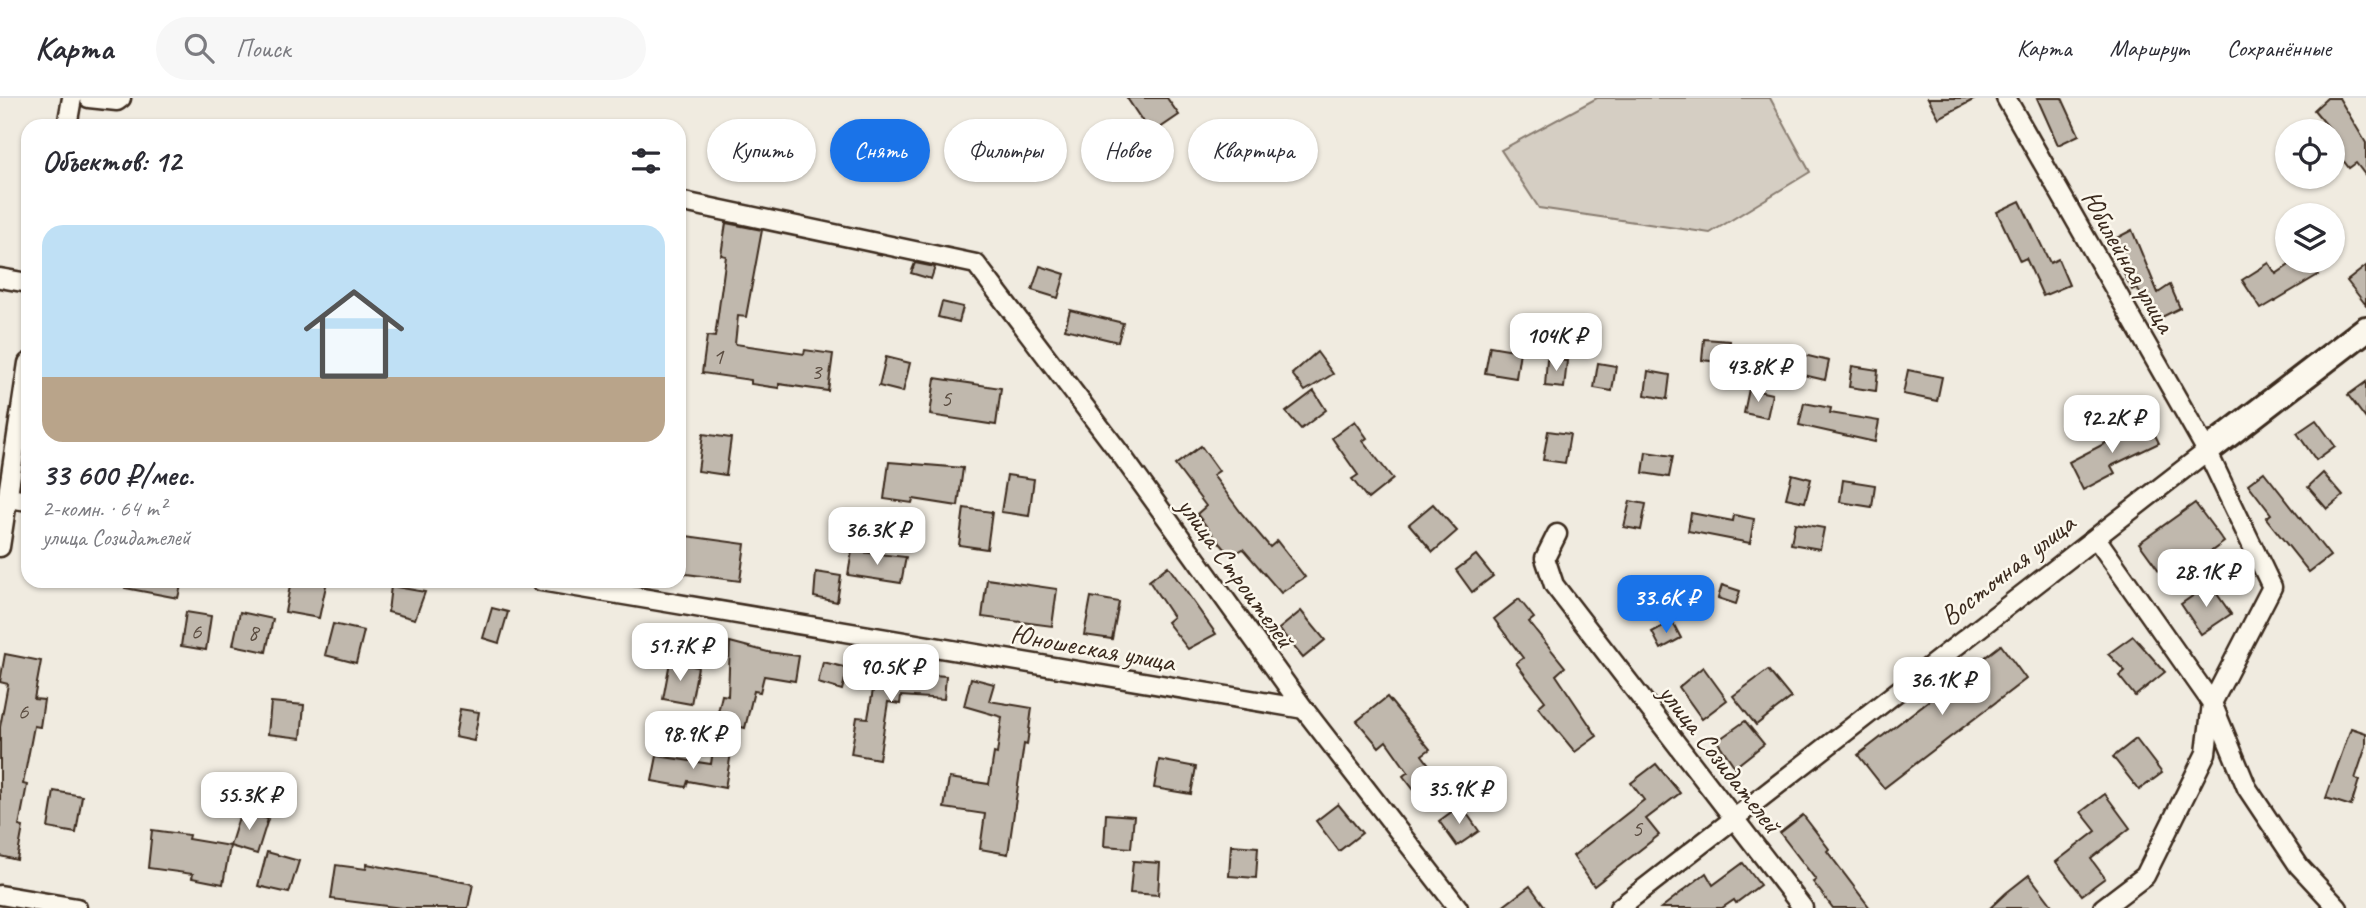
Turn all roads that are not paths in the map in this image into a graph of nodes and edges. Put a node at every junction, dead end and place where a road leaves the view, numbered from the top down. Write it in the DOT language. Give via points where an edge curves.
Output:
graph roads {
  1 [pos="72,98"];
  2 [pos="89,98"];
  3 [pos="121,98"];
  4 [pos="2006,98"];
  5 [pos="68,119"];
  6 [pos="686,202"];
  7 [pos="0,278"];
  8 [pos="21,282"];
  9 [pos="2366,329"];
  10 [pos="21,410"];
  11 [pos="2207,451"];
  12 [pos="8,498"];
  13 [pos="21,500"];
  14 [pos="1557,534"];
  15 [pos="2096,538"];
  16 [pos="0,547"];
  17 [pos="583,588"];
  18 [pos="2212,703"];
  19 [pos="1304,709"];
  20 [pos="1734,817"];
  21 [pos="0,895"];
  22 [pos="77,908"];
  23 [pos="1458,908"];
  24 [pos="1619,908"];
  25 [pos="1803,908"];
  26 [pos="2102,908"];
  27 [pos="2338,908"];
  1 -- 5 [label="street"];
  2 -- 3 [label="street"];
  4 -- 11 [label="street, Юбилейная улица"];
  6 -- 19 [label="street, улица Строителей" via="976,264 1122,456"];
  7 -- 8 [label="street"];
  9 -- 11 [label="street, Восточная улица"];
  10 -- 12 [label="street"];
  11 -- 15 [label="street, Восточная улица"];
  11 -- 18 [label="street, Юбилейная улица" via="2272,587"];
  12 -- 13 [label="street"];
  12 -- 16 [label="street"];
  14 -- 20 [label="street, улица Созидателей" via="1545,558 1554,585"];
  15 -- 18 [label="street"];
  15 -- 20 [label="street, Восточная улица"];
  17 -- 19 [label="street, Юношеская улица"];
  18 -- 26 [label="street" via="2206,753 2145,876"];
  18 -- 27 [label="street" via="2248,788 2300,866"];
  19 -- 23 [label="street, улица Строителей"];
  20 -- 24 [label="street, Восточная улица"];
  20 -- 25 [label="street, улица Созидателей"];
  21 -- 22 [label="street"];
}
